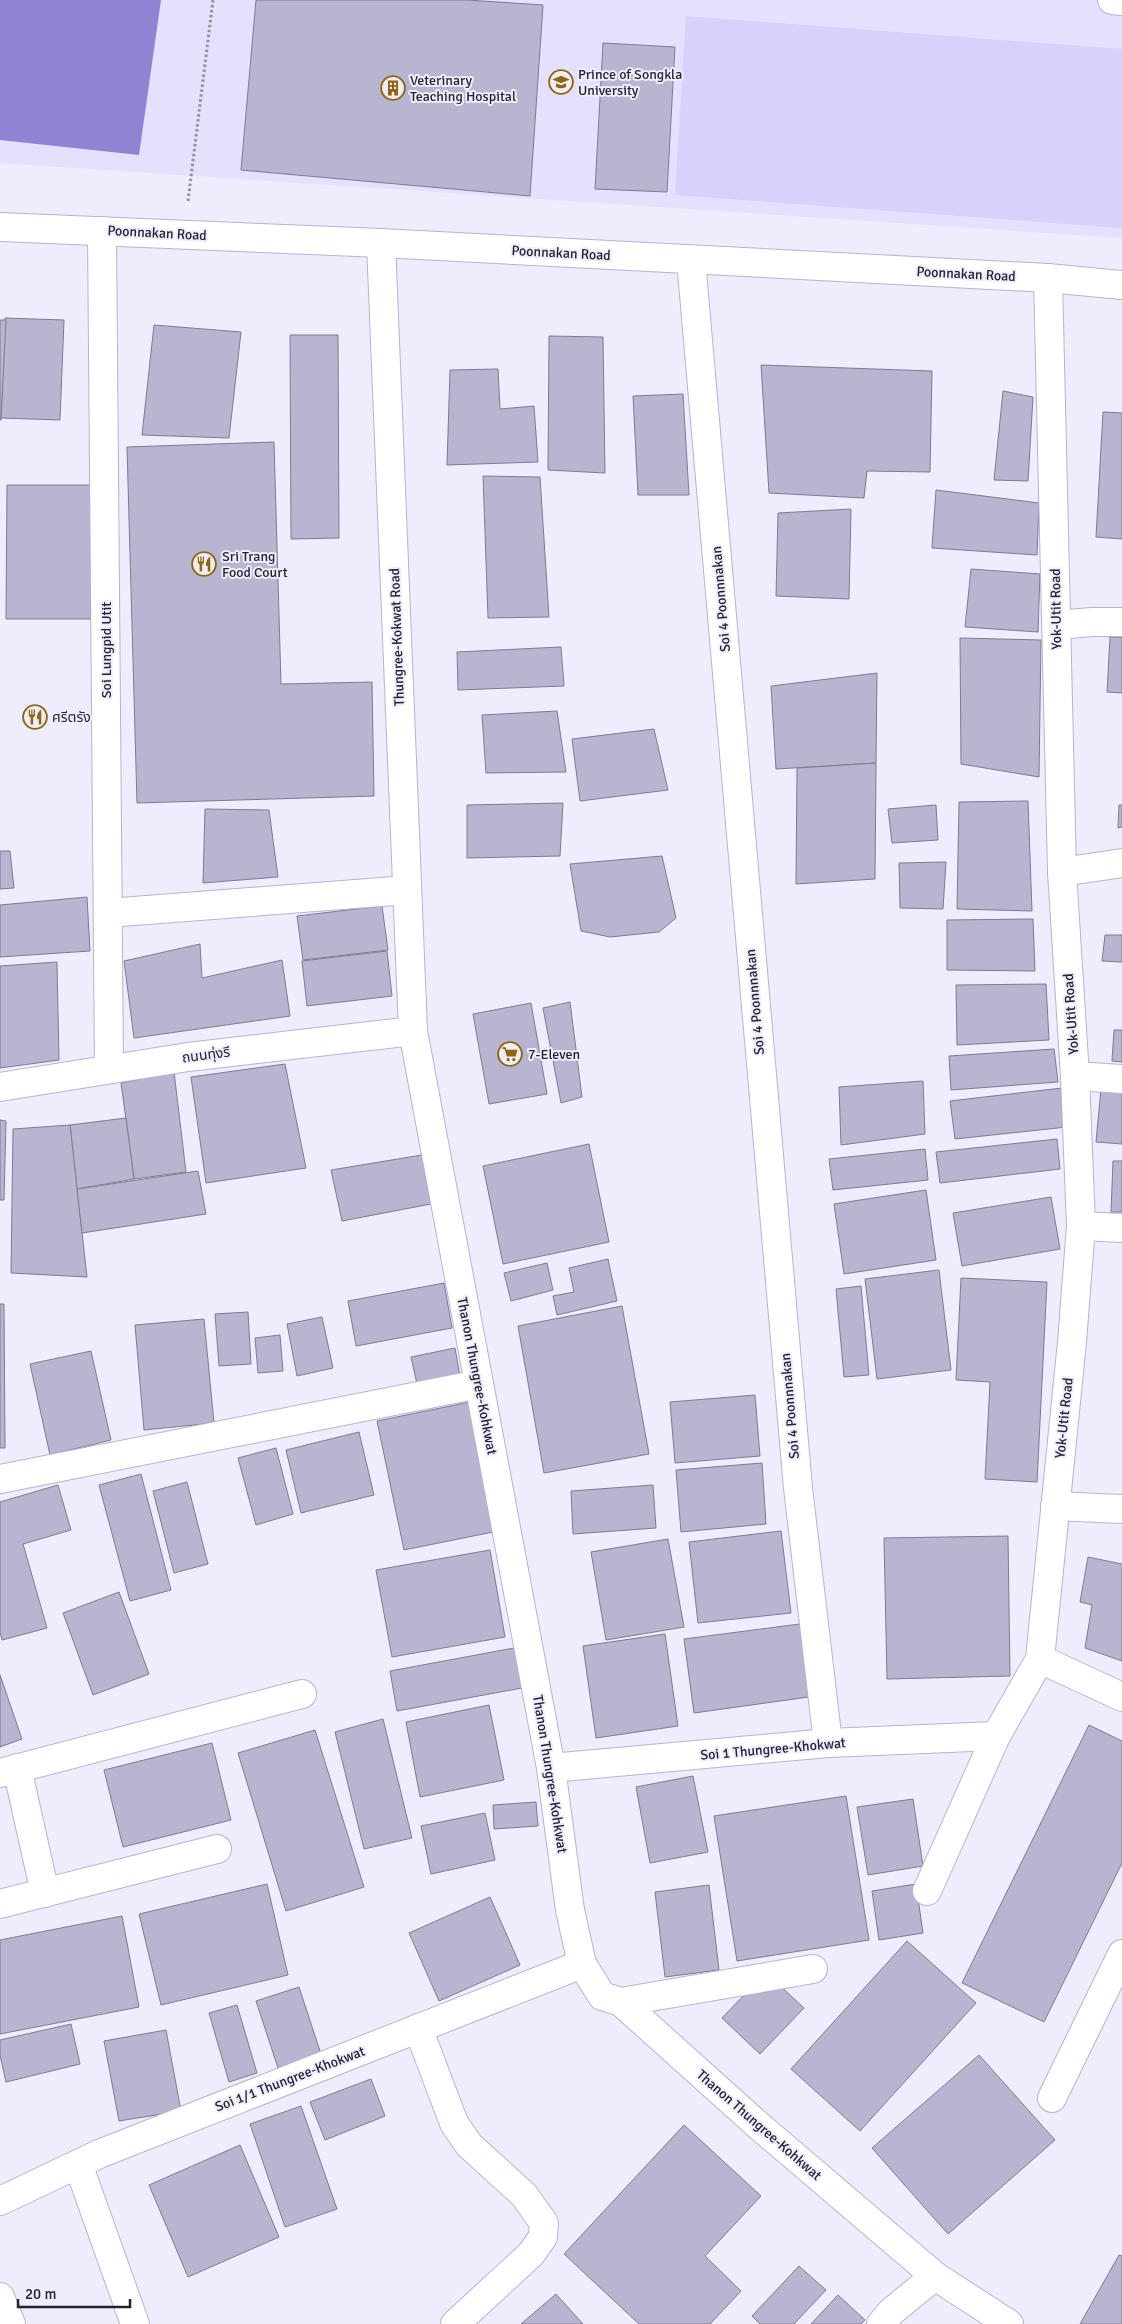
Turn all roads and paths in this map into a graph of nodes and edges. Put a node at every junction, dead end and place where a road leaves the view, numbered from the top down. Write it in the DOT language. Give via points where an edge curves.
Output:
graph roads {
  1 [pos="213,0"];
  2 [pos="1112,0"];
  3 [pos="1122,1"];
  4 [pos="188,201"];
  5 [pos="0,228"];
  6 [pos="102,231"];
  7 [pos="381,243"];
  8 [pos="691,260"];
  9 [pos="1048,278"];
  10 [pos="1122,285"];
  11 [pos="1122,622"];
  12 [pos="1057,625"];
  13 [pos="1122,863"];
  14 [pos="1062,872"];
  15 [pos="407,890"];
  16 [pos="108,913"];
  17 [pos="413,1031"];
  18 [pos="109,1069"];
  19 [pos="1075,1076"];
  20 [pos="1122,1079"];
  21 [pos="0,1087"];
  22 [pos="1081,1226"];
  23 [pos="1122,1228"];
  24 [pos="479,1384"];
  25 [pos="0,1479"];
  26 [pos="1055,1506"];
  27 [pos="1122,1509"];
  28 [pos="1040,1659"];
  29 [pos="302,1694"];
  30 [pos="1122,1697"];
  31 [pos="996,1736"];
  32 [pos="828,1744"];
  33 [pos="551,1768"];
  34 [pos="9,1771"];
  35 [pos="216,1850"];
  36 [pos="928,1891"];
  37 [pos="45,1893"];
  38 [pos="0,1904"];
  39 [pos="1122,1954"];
  40 [pos="582,1964"];
  41 [pos="814,1969"];
  42 [pos="621,2002"];
  43 [pos="418,2028"];
  44 [pos="1052,2098"];
  45 [pos="78,2164"];
  46 [pos="0,2200"];
  47 [pos="935,2276"];
  48 [pos="0,2297"];
  49 [pos="11,2324"];
  50 [pos="135,2324"];
  51 [pos="455,2324"];
  52 [pos="881,2324"];
  53 [pos="1009,2324"];
  1 -- 4 [label="path"];
  2 -- 3 [label="street"];
  5 -- 6 [label="street, Poonnakan Road"];
  6 -- 7 [label="street, Poonnakan Road"];
  6 -- 16 [label="street, Soi Lungpid Utit"];
  7 -- 8 [label="street, Poonnakan Road"];
  7 -- 15 [label="street, Thungree-Kokwat Road"];
  8 -- 9 [label="street, Poonnakan Road"];
  8 -- 32 [label="street, Soi 4 Poonnnakan" via="798,1488"];
  9 -- 10 [label="street, Poonnakan Road"];
  9 -- 12 [label="street, Yok-Utit Road"];
  11 -- 12 [label="street"];
  12 -- 14 [label="street, Yok-Utit Road"];
  13 -- 14 [label="street"];
  14 -- 19 [label="street, Yok-Utit Road"];
  15 -- 16 [label="street"];
  15 -- 17 [label="street, Thungree-Kokwat Road"];
  16 -- 18 [label="street, Soi Lungpid Utit"];
  17 -- 18 [label="street, ถนนทุ่งรี"];
  17 -- 24 [label="street, Thanon Thungree-Kohkwat"];
  18 -- 21 [label="street, ถนนทุ่งรี"];
  19 -- 20 [label="street"];
  19 -- 22 [label="street, Yok-Utit Road"];
  22 -- 23 [label="street"];
  22 -- 26 [label="street, Yok-Utit Road"];
  24 -- 25 [label="street"];
  24 -- 33 [label="street, Thanon Thungree-Kohkwat"];
  26 -- 27 [label="street"];
  26 -- 28 [label="street, Yok-Utit Road"];
  28 -- 30 [label="street"];
  28 -- 31 [label="street, Yok-Utit Road"];
  29 -- 34 [label="street"];
  31 -- 32 [label="street, Soi 1 Thungree-Khokwat"];
  31 -- 36 [label="street, Yok-Utit Road"];
  32 -- 33 [label="street, Soi 1 Thungree-Khokwat"];
  33 -- 40 [label="street, Thanon Thungree-Kohkwat" via="570,1910"];
  34 -- 37 [label="street"];
  35 -- 37 [label="street"];
  37 -- 38 [label="street"];
  39 -- 44 [label="street"];
  40 -- 42 [label="street, Thanon Thungree-Kohkwat" via="602,1996"];
  40 -- 43 [label="street, Soi 1/1 Thungree-Khokwat"];
  41 -- 42 [label="street"];
  42 -- 47 [label="street, Thanon Thungree-Kohkwat" via="759,2126"];
  43 -- 45 [label="street, Soi 1/1 Thungree-Khokwat"];
  43 -- 51 [label="street" via="454,2123 469,2145 524,2195 544,2223 543,2238 531,2254"];
  45 -- 46 [label="street, Soi 1/1 Thungree-Khokwat"];
  45 -- 50 [label="street"];
  47 -- 52 [label="street"];
  47 -- 53 [label="street, Thanon Thungree-Kohkwat"];
  48 -- 49 [label="street"];
}
